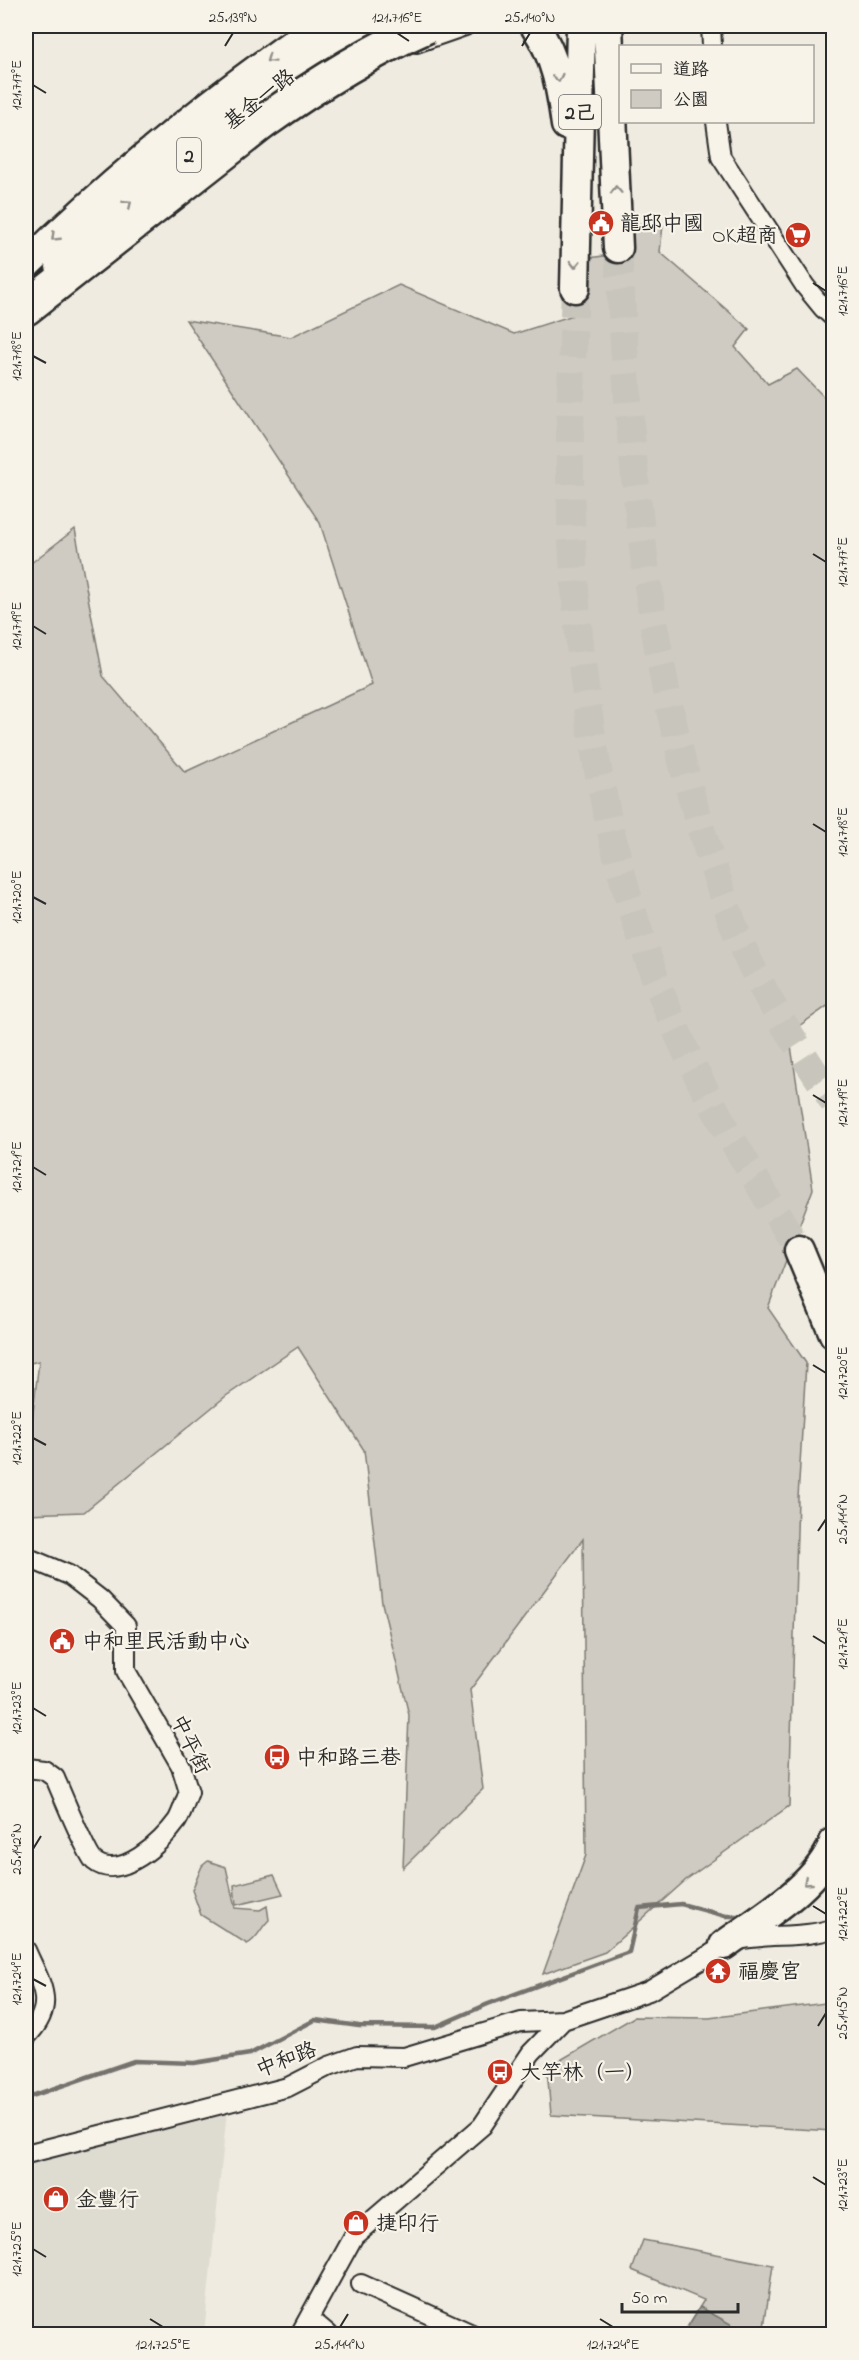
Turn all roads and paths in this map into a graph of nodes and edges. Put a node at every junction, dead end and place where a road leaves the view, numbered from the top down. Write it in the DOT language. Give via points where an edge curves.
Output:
graph roads {
  1 [pos="318,26"];
  2 [pos="367,26"];
  3 [pos="427,26"];
  4 [pos="465,26"];
  5 [pos="535,26"];
  6 [pos="581,26"];
  7 [pos="608,26"];
  8 [pos="711,26"];
  9 [pos="712,45"];
  10 [pos="300,53"];
  11 [pos="716,123"];
  12 [pos="576,198"];
  13 [pos="618,248"];
  14 [pos="26,265"];
  15 [pos="575,288"];
  16 [pos="26,302"];
  17 [pos="26,308"];
  18 [pos="834,318"];
  19 [pos="834,1306"];
  20 [pos="834,1334"];
  21 [pos="26,1557"];
  22 [pos="26,1768"];
  23 [pos="834,1842"];
  24 [pos="764,1925"];
  25 [pos="834,1929"];
  26 [pos="724,1946"];
  27 [pos="26,1950"];
  28 [pos="563,2020"];
  29 [pos="521,2022"];
  30 [pos="26,2037"];
  31 [pos="531,2054"];
  32 [pos="26,2154"];
  33 [pos="361,2284"];
  34 [pos="309,2318"];
  35 [pos="300,2334"];
  36 [pos="328,2334"];
  37 [pos="472,2334"];
  1 -- 10 [label="main road, 基金一路 / 2"];
  2 -- 10 [label="main road, 基金一路 / 2"];
  3 -- 17 [label="highway, bridge" via="361,58 304,93"];
  4 -- 10 [label="street" via="404,46"];
  5 -- 12 [label="main road, one-way" via="558,74"];
  6 -- 12 [label="main road, 2己"];
  13 -- 7 [label="main road, 2己, one-way"];
  8 -- 9 [label="street"];
  10 -- 14 [label="main road, 基金一路 / 2, one-way" via="262,64 81,211"];
  16 -- 10 [label="main road, 基金一路 / 2, one-way" via="97,229 276,84"];
  11 -- 18 [label="street" via="721,157 805,286"];
  12 -- 15 [label="main road, 2己, one-way"];
  19 -- 20 [label="main road" via="799,1250"];
  21 -- 22 [label="street, 中平街" via="69,1575 126,1626 126,1671 181,1766 189,1792 177,1821 153,1848 123,1866 107,1868 93,1860 55,1778 44,1770"];
  23 -- 24 [label="main road, one-way" via="813,1877"];
  24 -- 25 [label="street" via="791,1936"];
  24 -- 26 [label="main road"];
  26 -- 28 [label="street, 中和路" via="649,1991"];
  27 -- 30 [label="street" via="46,1997 44,2013"];
  28 -- 29 [label="street, 中和路"];
  28 -- 31 [label="street, 中和路"];
  29 -- 31 [label="street" via="529,2024 535,2032"];
  29 -- 32 [label="street, 中和路" via="404,2057 357,2056 288,2087"];
  31 -- 34 [label="street, 中和路" via="482,2126 354,2236"];
  33 -- 37 [label="street"];
  34 -- 35 [label="street, 中和路"];
  34 -- 36 [label="street"];
}
